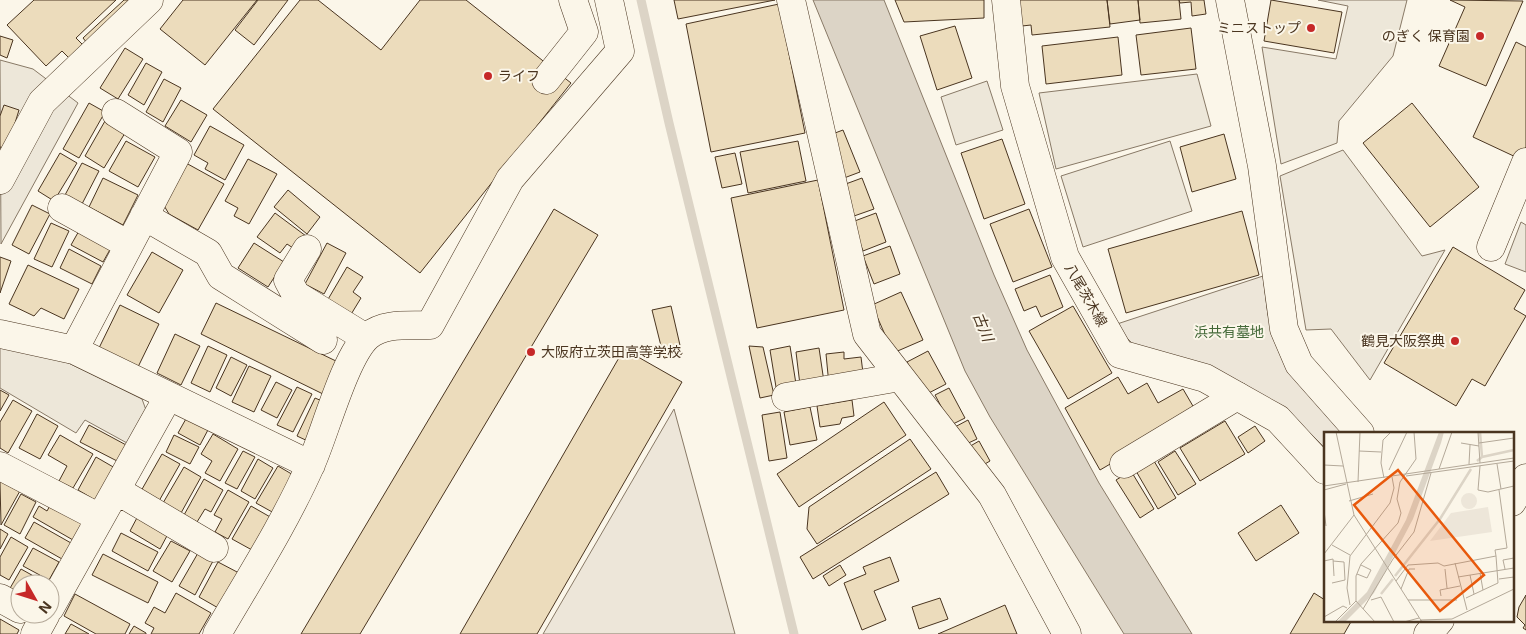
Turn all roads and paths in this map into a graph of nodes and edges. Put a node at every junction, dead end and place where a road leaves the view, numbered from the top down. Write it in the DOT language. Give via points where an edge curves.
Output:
graph roads {
  1 [pos="149,0"];
  2 [pos="573,0"];
  3 [pos="609,0"];
  4 [pos="791,0"];
  5 [pos="1006,0"];
  6 [pos="1230,0"];
  7 [pos="546,80"];
  8 [pos="116,113"];
  9 [pos="1526,162"];
  10 [pos="0,180"];
  11 [pos="62,208"];
  12 [pos="144,216"];
  13 [pos="129,245"];
  14 [pos="1491,246"];
  15 [pos="307,249"];
  16 [pos="0,334"];
  17 [pos="366,338"];
  18 [pos="323,340"];
  19 [pos="74,350"];
  20 [pos="900,377"];
  21 [pos="168,396"];
  22 [pos="1237,396"];
  23 [pos="786,397"];
  24 [pos="1359,432"];
  25 [pos="1124,464"];
  26 [pos="311,465"];
  27 [pos="0,466"];
  28 [pos="1324,469"];
  29 [pos="1526,478"];
  30 [pos="116,490"];
  31 [pos="1514,499"];
  32 [pos="100,518"];
  33 [pos="214,548"];
  34 [pos="60,581"];
  35 [pos="1439,622"];
  36 [pos="1440,622"];
  37 [pos="217,634"];
  38 [pos="1066,634"];
  39 [pos="1428,634"];
  40 [pos="1436,634"];
  1 -- 10 [label="street" via="42,102"];
  2 -- 7 [label="street" via="584,32"];
  3 -- 17 [label="street" via="620,51 510,179 430,325 384,327"];
  4 -- 20 [label="street" via="867,334"];
  5 -- 22 [label="street, 八尾茨木線" via="1015,86 1064,257 1120,354 1205,378"];
  6 -- 24 [label="street" via="1262,166 1284,329 1299,364"];
  8 -- 12 [label="street" via="178,152"];
  9 -- 14 [label="street"];
  11 -- 13 [label="street"];
  12 -- 13 [label="street"];
  12 -- 18 [label="street" via="208,254 221,276"];
  13 -- 19 [label="street"];
  15 -- 17 [label="street" via="288,280 296,295"];
  16 -- 19 [label="street"];
  17 -- 26 [label="street" via="349,366"];
  19 -- 21 [label="street"];
  20 -- 23 [label="street"];
  20 -- 38 [label="street" via="992,496"];
  21 -- 26 [label="street"];
  21 -- 30 [label="street"];
  22 -- 25 [label="street"];
  22 -- 28 [label="street, 八尾茨木線" via="1278,419"];
  26 -- 37 [label="street"];
  27 -- 32 [label="street"];
  29 -- 31 [label="street"];
  30 -- 32 [label="street"];
  30 -- 33 [label="street"];
  32 -- 34 [label="street"];
  35 -- 39 [label="street"];
  36 -- 40 [label="street"];
}
